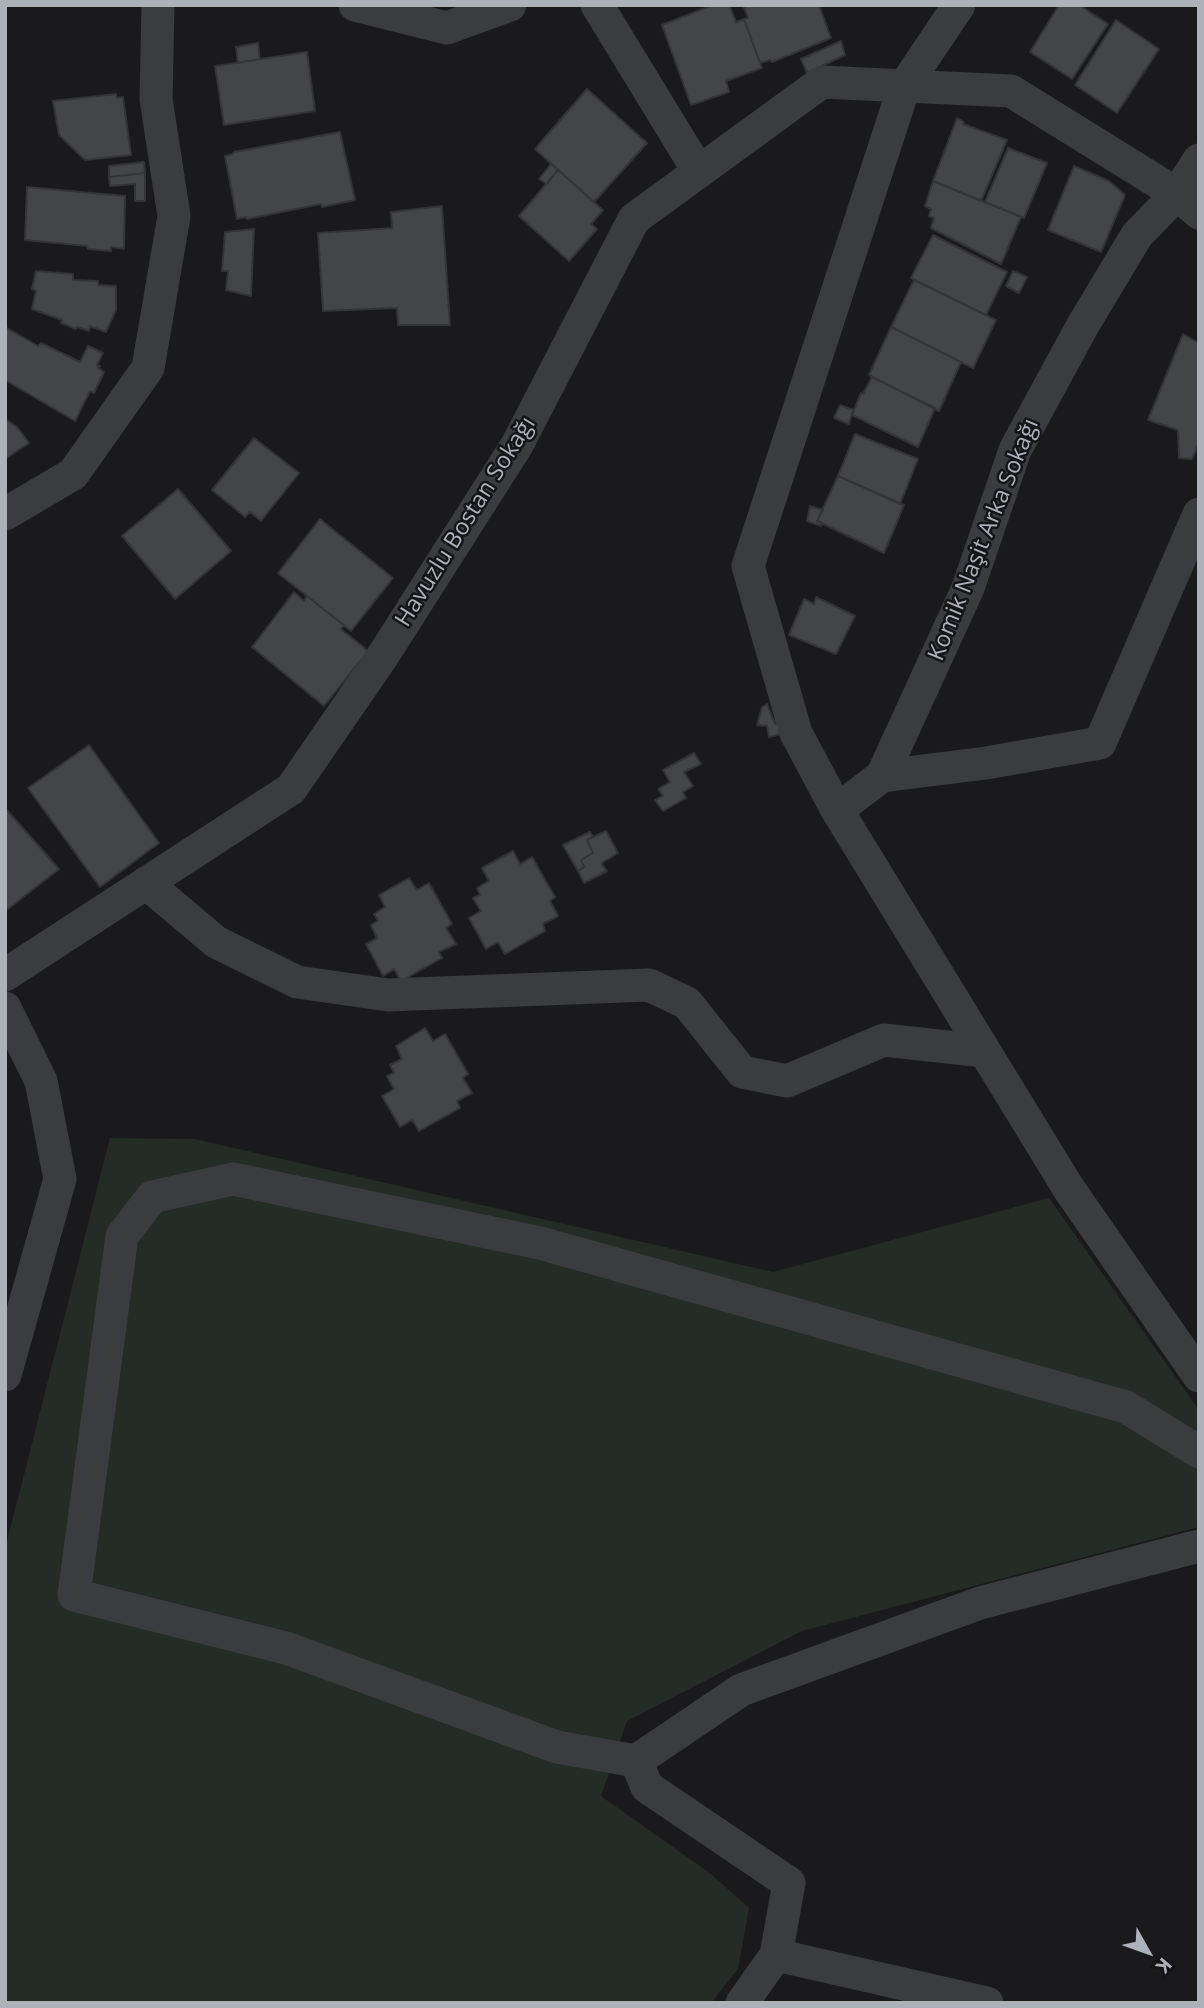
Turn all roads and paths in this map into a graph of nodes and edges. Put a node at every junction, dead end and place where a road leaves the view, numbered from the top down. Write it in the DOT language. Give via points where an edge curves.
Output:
graph roads {
  1 [pos="158,5"];
  2 [pos="355,5"];
  3 [pos="510,5"];
  4 [pos="597,5"];
  5 [pos="959,5"];
  6 [pos="904,87"];
  7 [pos="1199,160"];
  8 [pos="699,172"];
  9 [pos="1188,204"];
  10 [pos="5,514"];
  11 [pos="1199,514"];
  12 [pos="882,776"];
  13 [pos="837,810"];
  14 [pos="146,883"];
  15 [pos="5,975"];
  16 [pos="5,1008"];
  17 [pos="984,1051"];
  18 [pos="5,1375"];
  19 [pos="1199,1376"];
  20 [pos="1199,1452"];
  21 [pos="1199,1546"];
  22 [pos="636,1761"];
  23 [pos="776,1955"];
  24 [pos="742,2003"];
  25 [pos="987,2003"];
  1 -- 10 [label="street" via="156,99 174,216 148,368 73,474"];
  2 -- 3 [label="street" via="447,28"];
  4 -- 8 [label="street"];
  5 -- 6 [label="street"];
  6 -- 8 [label="street, Havuzlu Bostan Sokağı" via="822,82"];
  6 -- 9 [label="street, Havuzlu Bostan Sokağı" via="1012,91"];
  6 -- 13 [label="street" via="748,566 796,733"];
  7 -- 9 [label="street, Komik Naşit Arka Sokağı"];
  8 -- 14 [label="street, Havuzlu Bostan Sokağı" via="634,219 517,445 382,657 291,789"];
  9 -- 12 [label="street, Komik Naşit Arka Sokağı" via="1137,235 1015,450 968,588"];
  11 -- 12 [label="street" via="1100,743"];
  12 -- 13 [label="street, Komik Naşit Arka Sokağı"];
  13 -- 17 [label="street"];
  14 -- 15 [label="street, Havuzlu Bostan Sokağı"];
  14 -- 17 [label="street" via="216,942 297,982 388,995 649,985 687,1003 742,1072 765,1077 787,1081 884,1040"];
  16 -- 18 [label="street" via="41,1081 60,1179"];
  17 -- 19 [label="street" via="1069,1189"];
  20 -- 22 [label="street" via="1126,1407 540,1242 233,1179 152,1197 122,1236 74,1595 286,1648 557,1747"];
  21 -- 22 [label="street" via="980,1603 741,1690"];
  22 -- 23 [label="street" via="646,1787 789,1883"];
  23 -- 24 [label="street"];
  23 -- 25 [label="street"];
}
